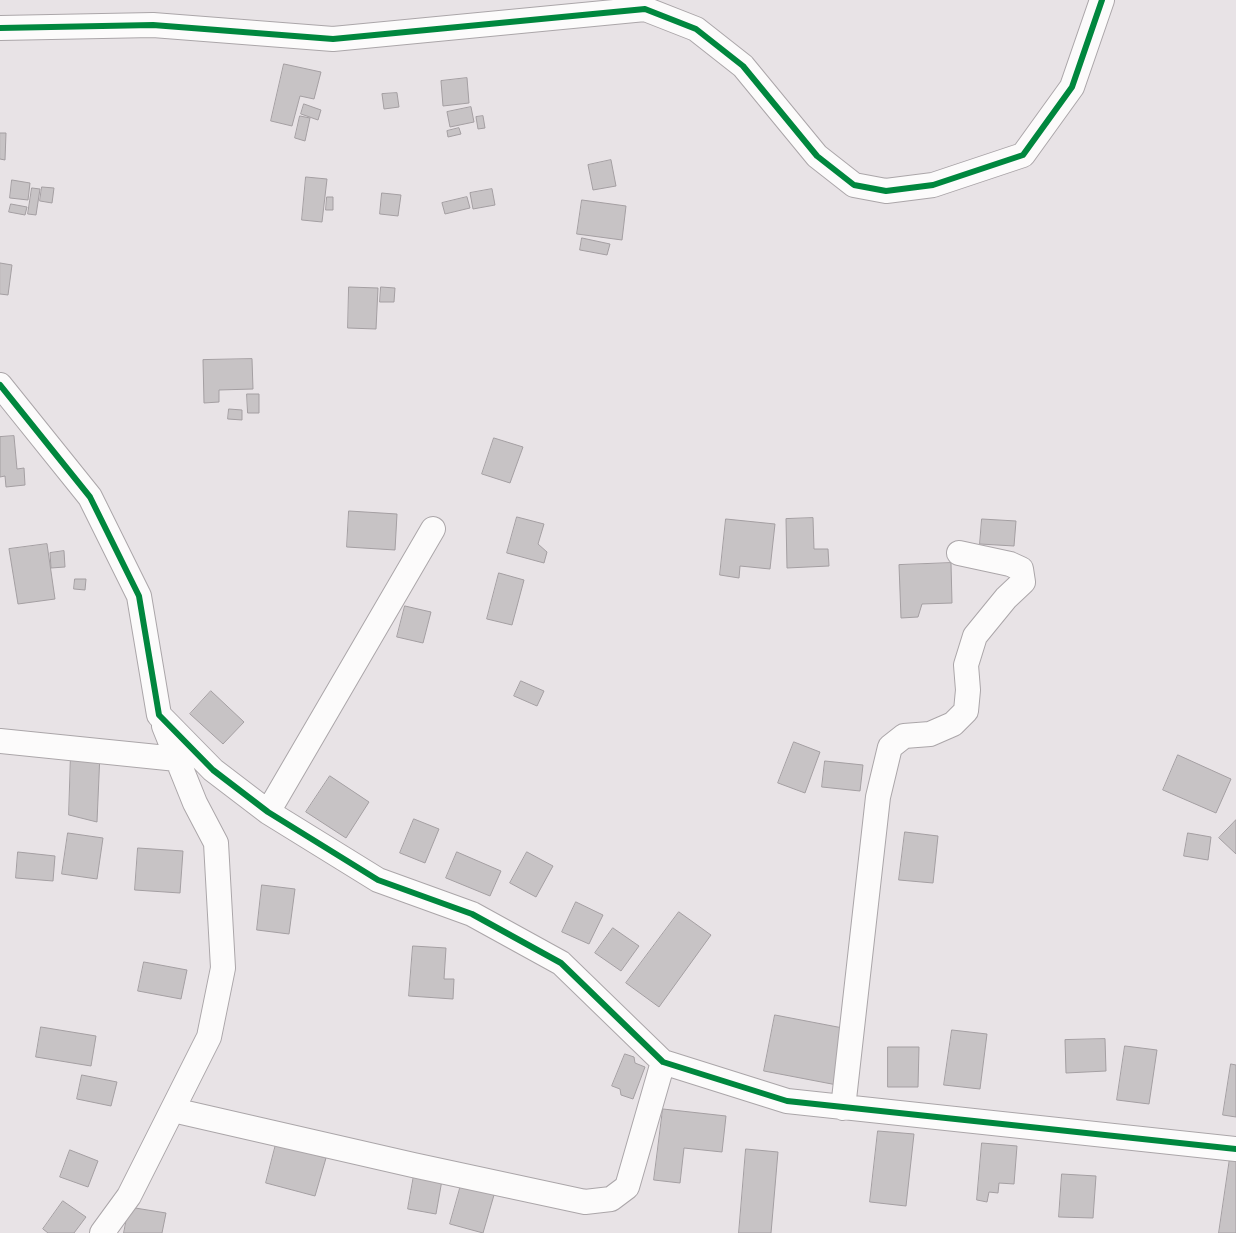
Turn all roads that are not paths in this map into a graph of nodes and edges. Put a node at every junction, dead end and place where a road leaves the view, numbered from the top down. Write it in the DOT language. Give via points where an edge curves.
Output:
graph roads {
  1 [pos="1102,0"];
  2 [pos="0,28"];
  3 [pos="0,385"];
  4 [pos="433,529"];
  5 [pos="960,554"];
  6 [pos="159,715"];
  7 [pos="0,741"];
  8 [pos="177,759"];
  9 [pos="268,812"];
  10 [pos="663,1062"];
  11 [pos="843,1108"];
  12 [pos="172,1110"];
  13 [pos="1236,1149"];
  14 [pos="102,1233"];
  1 -- 2 [label="street" via="1072,87 1023,155 933,185 886,191 854,185 817,156 742,66 696,29 645,9 333,39 153,25"];
  3 -- 6 [label="street" via="90,497 139,596"];
  4 -- 9 [label="street"];
  5 -- 11 [label="street" via="1010,564 1021,569 1023,582 975,636 966,665 966,712 952,724 930,734 904,736 890,747 878,797"];
  6 -- 8 [label="street"];
  6 -- 9 [label="street" via="213,770"];
  7 -- 8 [label="street"];
  8 -- 12 [label="street" via="216,844 223,968 209,1037"];
  9 -- 10 [label="street" via="378,880 472,914 561,963"];
  10 -- 11 [label="street" via="786,1102"];
  10 -- 12 [label="street" via="627,1186 611,1199 586,1202"];
  11 -- 13 [label="street"];
  12 -- 14 [label="street" via="129,1196"];
}
